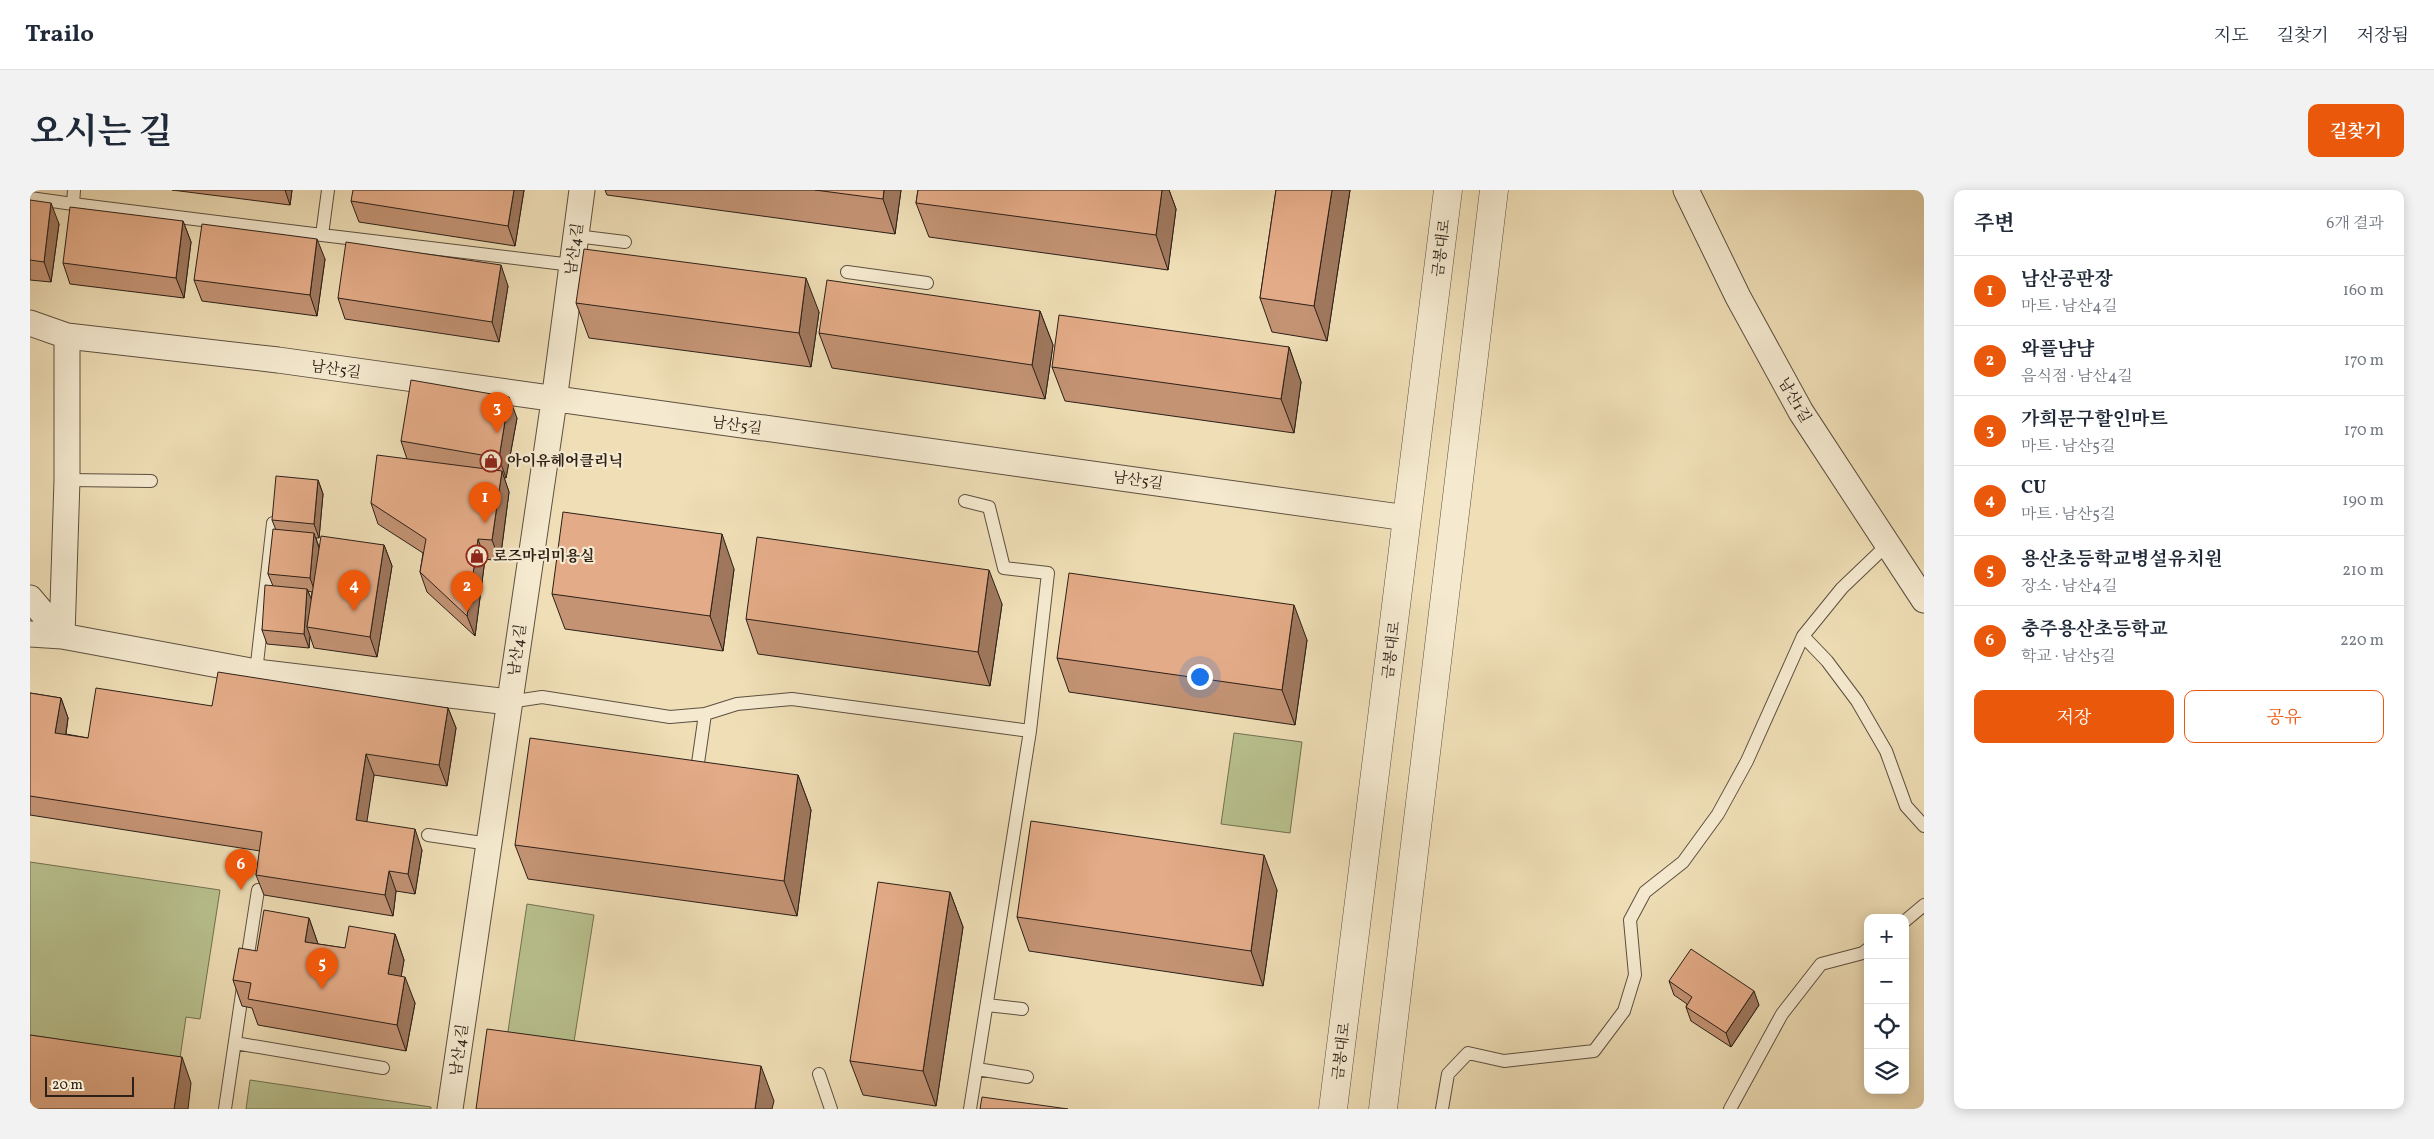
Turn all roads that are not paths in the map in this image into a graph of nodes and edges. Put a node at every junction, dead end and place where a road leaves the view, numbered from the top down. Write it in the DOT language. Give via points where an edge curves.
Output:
graph roads {
  1 [pos="74,190"];
  2 [pos="328,190"];
  3 [pos="582,190"];
  4 [pos="1448,190"];
  5 [pos="1494,190"];
  6 [pos="1686,190"];
  7 [pos="30,198"];
  8 [pos="73,204"];
  9 [pos="322,235"];
  10 [pos="576,236"];
  11 [pos="625,242"];
  12 [pos="572,266"];
  13 [pos="847,272"];
  14 [pos="926,283"];
  15 [pos="30,323"];
  16 [pos="67,336"];
  17 [pos="554,400"];
  18 [pos="67,480"];
  19 [pos="150,481"];
  20 [pos="965,501"];
  21 [pos="1407,518"];
  22 [pos="273,523"];
  23 [pos="1887,545"];
  24 [pos="30,598"];
  25 [pos="1924,600"];
  26 [pos="30,634"];
  27 [pos="62,636"];
  28 [pos="1803,636"];
  29 [pos="256,672"];
  30 [pos="510,702"];
  31 [pos="705,714"];
  32 [pos="1030,731"];
  33 [pos="698,763"];
  34 [pos="1924,826"];
  35 [pos="428,835"];
  36 [pos="489,844"];
  37 [pos="258,890"];
  38 [pos="1924,905"];
  39 [pos="1909,918"];
  40 [pos="1864,952"];
  41 [pos="987,1005"];
  42 [pos="1022,1009"];
  43 [pos="235,1042"];
  44 [pos="383,1068"];
  45 [pos="977,1069"];
  46 [pos="819,1074"];
  47 [pos="1028,1077"];
  48 [pos="225,1109"];
  49 [pos="450,1109"];
  50 [pos="831,1109"];
  51 [pos="970,1109"];
  52 [pos="1333,1109"];
  53 [pos="1383,1109"];
  54 [pos="1442,1109"];
  55 [pos="1730,1109"];
  1 -- 8 [label="lane"];
  2 -- 9 [label="lane"];
  3 -- 10 [label="street, 남산4길"];
  4 -- 21 [label="street, 금봉대로"];
  5 -- 53 [label="street"];
  6 -- 23 [label="street, 남산1길" via="1738,297 1801,412"];
  7 -- 8 [label="lane"];
  8 -- 9 [label="lane"];
  9 -- 12 [label="lane"];
  10 -- 11 [label="lane"];
  10 -- 12 [label="street, 남산4길"];
  12 -- 17 [label="street, 남산4길"];
  13 -- 14 [label="lane"];
  15 -- 16 [label="street, 남산5길"];
  16 -- 17 [label="street, 남산5길" via="278,360"];
  16 -- 18 [label="street"];
  17 -- 21 [label="street, 남산5길"];
  17 -- 30 [label="street, 남산4길"];
  18 -- 19 [label="lane"];
  18 -- 27 [label="street"];
  20 -- 32 [label="lane" via="989,507 1004,568 1048,573"];
  21 -- 52 [label="street, 금봉대로"];
  22 -- 29 [label="lane"];
  23 -- 25 [label="street, 남산1길"];
  23 -- 28 [label="lane" via="1842,588"];
  24 -- 27 [label="street"];
  26 -- 27 [label="street"];
  27 -- 29 [label="street"];
  28 -- 34 [label="lane" via="1857,701 1886,751 1906,806"];
  28 -- 54 [label="lane" via="1747,761 1718,814 1684,862 1645,892 1630,920 1636,975 1624,1010 1594,1051 1504,1062 1468,1053 1448,1074"];
  29 -- 30 [label="street"];
  30 -- 31 [label="lane" via="542,697 670,717"];
  30 -- 36 [label="street, 남산4길"];
  31 -- 32 [label="lane" via="738,704 792,699"];
  31 -- 33 [label="lane"];
  32 -- 41 [label="lane"];
  35 -- 36 [label="lane"];
  36 -- 49 [label="street, 남산4길"];
  37 -- 43 [label="lane"];
  38 -- 39 [label="lane"];
  40 -- 55 [label="lane" via="1821,964 1782,1014"];
  41 -- 42 [label="lane"];
  41 -- 45 [label="lane"];
  43 -- 44 [label="lane"];
  43 -- 48 [label="lane"];
  45 -- 47 [label="lane"];
  45 -- 51 [label="lane"];
  46 -- 50 [label="lane"];
}
